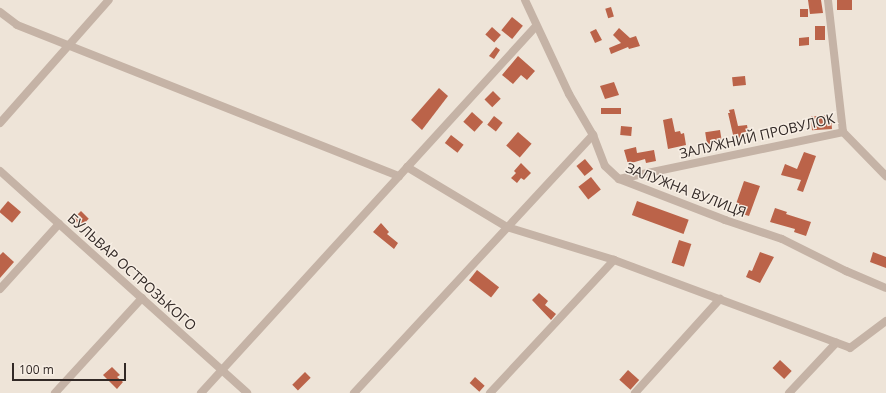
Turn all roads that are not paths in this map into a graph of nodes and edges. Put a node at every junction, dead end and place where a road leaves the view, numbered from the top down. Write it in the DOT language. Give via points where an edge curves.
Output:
graph roads {
  1 [pos="109,0"];
  2 [pos="525,0"];
  3 [pos="828,0"];
  4 [pos="0,12"];
  5 [pos="536,26"];
  6 [pos="69,46"];
  7 [pos="0,123"];
  8 [pos="843,132"];
  9 [pos="593,135"];
  10 [pos="407,167"];
  11 [pos="0,171"];
  12 [pos="399,176"];
  13 [pos="886,176"];
  14 [pos="619,179"];
  15 [pos="59,224"];
  16 [pos="507,227"];
  17 [pos="614,260"];
  18 [pos="886,288"];
  19 [pos="0,289"];
  20 [pos="142,298"];
  21 [pos="720,299"];
  22 [pos="886,321"];
  23 [pos="836,343"];
  24 [pos="222,370"];
  25 [pos="55,393"];
  26 [pos="201,393"];
  27 [pos="247,393"];
  28 [pos="354,393"];
  29 [pos="490,393"];
  30 [pos="635,393"];
  31 [pos="789,393"];
  1 -- 6 [label="street"];
  2 -- 5 [label="street, ЗАЛУЖНА ВУЛИЦЯ"];
  3 -- 8 [label="street, ЗАЛУЖНИЙ ПРОВУЛОК"];
  4 -- 6 [label="street" via="17,25"];
  5 -- 9 [label="street, ЗАЛУЖНА ВУЛИЦЯ" via="569,94"];
  5 -- 10 [label="street"];
  6 -- 7 [label="street"];
  6 -- 12 [label="street"];
  8 -- 13 [label="street"];
  8 -- 14 [label="street, ЗАЛУЖНИЙ ПРОВУЛОК"];
  9 -- 14 [label="street, ЗАЛУЖНА ВУЛИЦЯ" via="606,166"];
  9 -- 16 [label="street"];
  10 -- 12 [label="street"];
  10 -- 16 [label="street"];
  11 -- 15 [label="street, БУЛЬВАР ОСТРОЗЬКОГО"];
  12 -- 24 [label="street"];
  14 -- 18 [label="street, ЗАЛУЖНА ВУЛИЦЯ" via="782,239"];
  15 -- 19 [label="street"];
  15 -- 20 [label="street, БУЛЬВАР ОСТРОЗЬКОГО"];
  16 -- 17 [label="street"];
  16 -- 28 [label="street"];
  17 -- 21 [label="street"];
  17 -- 29 [label="street"];
  20 -- 24 [label="street, БУЛЬВАР ОСТРОЗЬКОГО"];
  20 -- 25 [label="street"];
  21 -- 23 [label="street"];
  21 -- 30 [label="street"];
  22 -- 23 [label="street" via="850,348"];
  23 -- 31 [label="street"];
  24 -- 26 [label="street"];
  24 -- 27 [label="street, БУЛЬВАР ОСТРОЗЬКОГО"];
}
